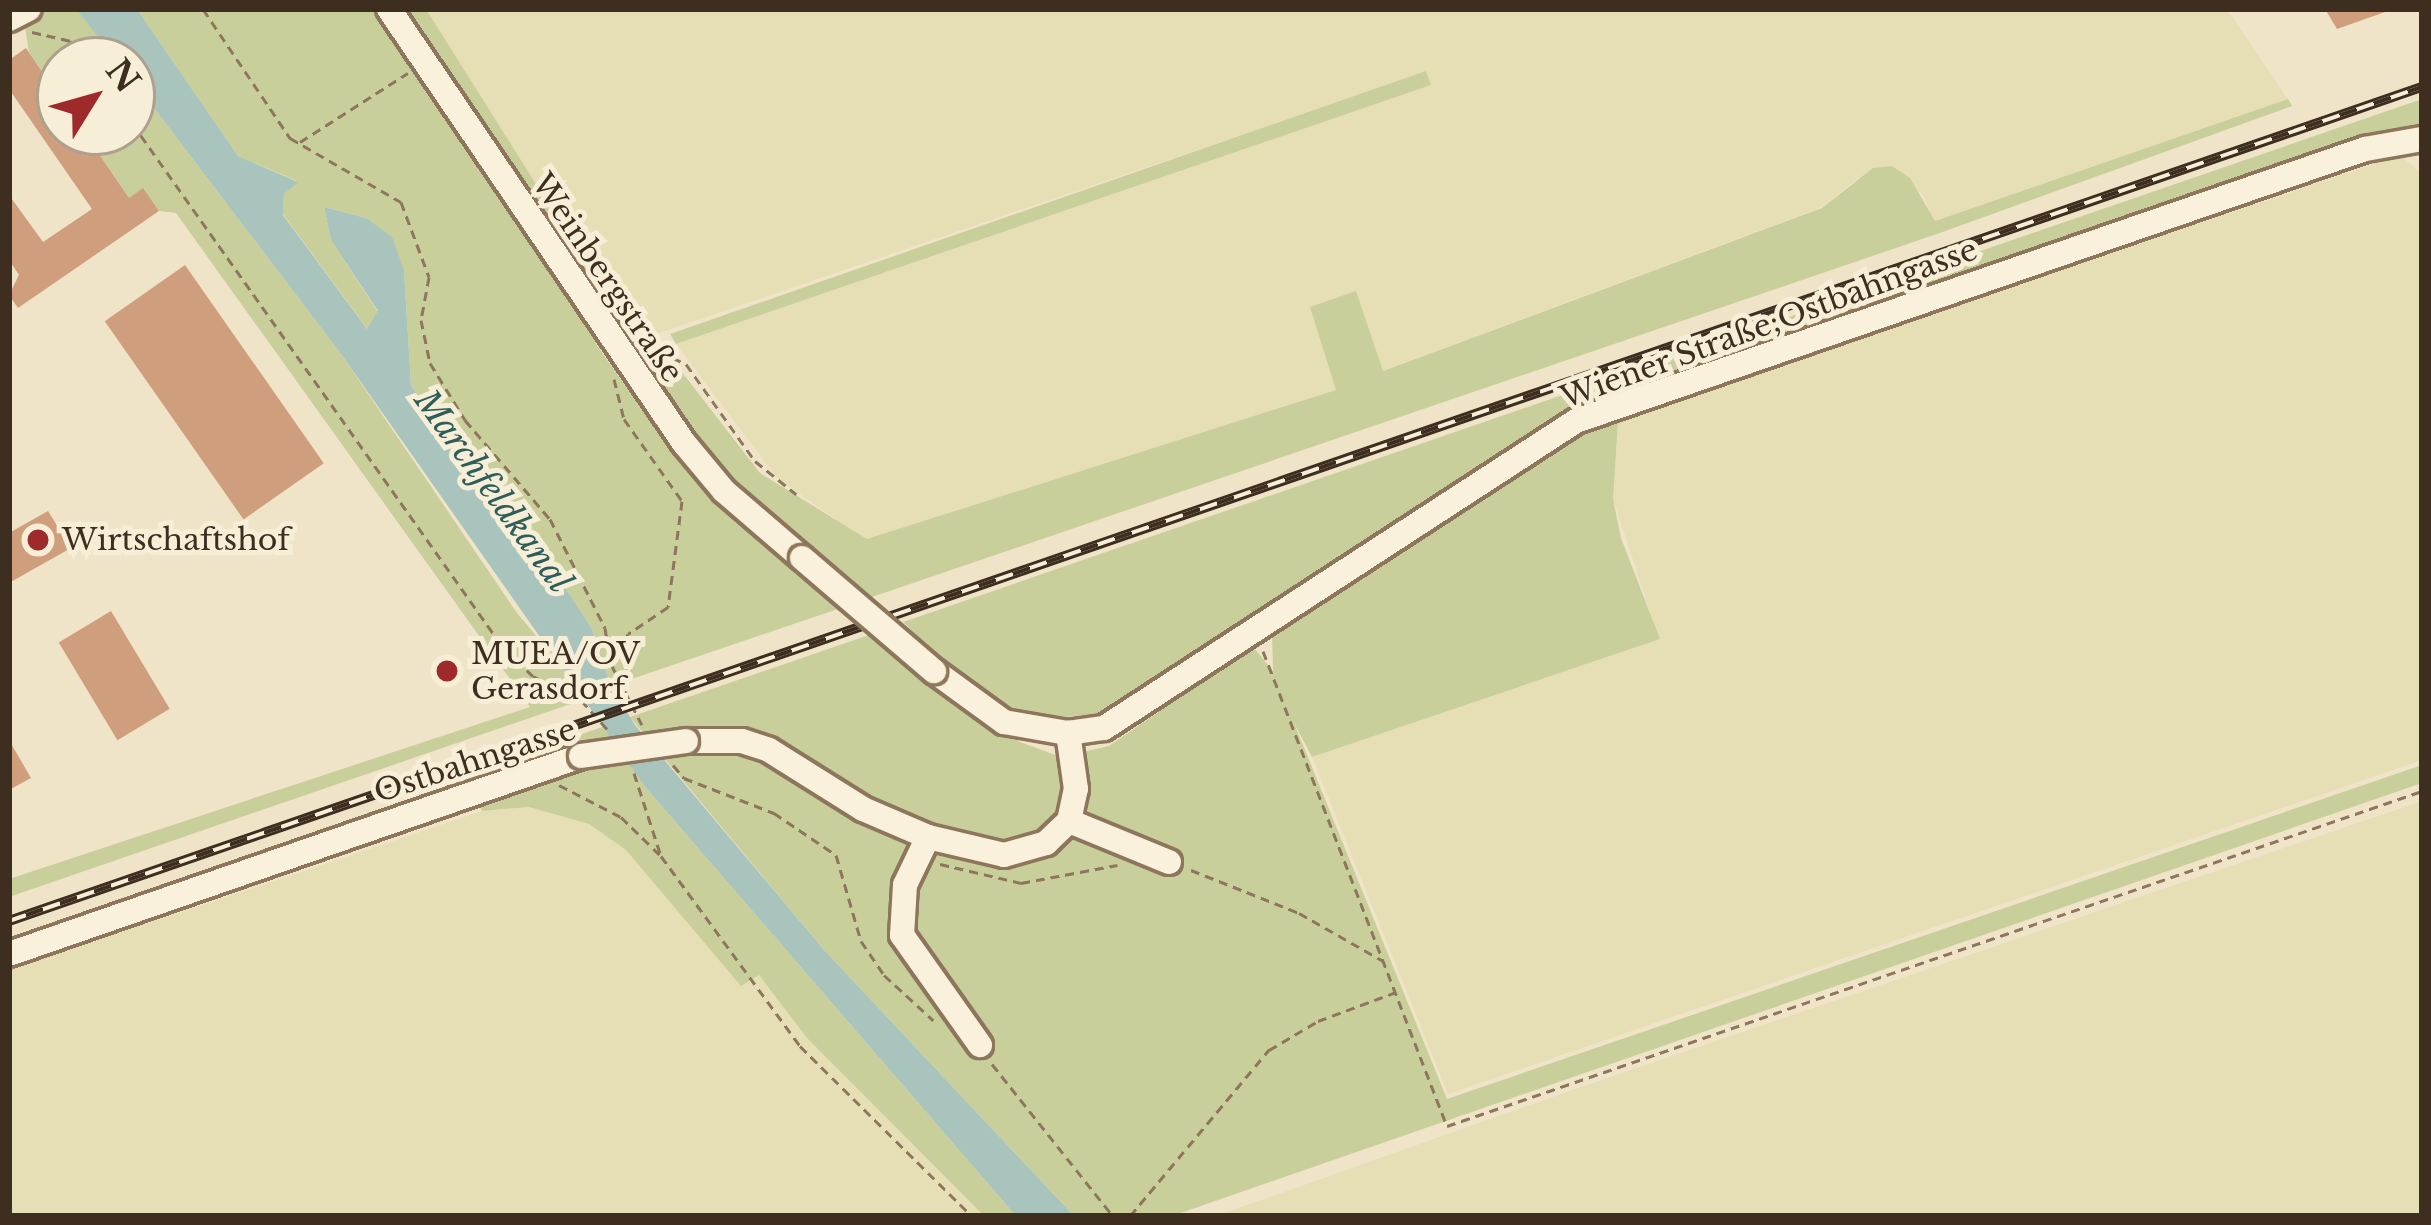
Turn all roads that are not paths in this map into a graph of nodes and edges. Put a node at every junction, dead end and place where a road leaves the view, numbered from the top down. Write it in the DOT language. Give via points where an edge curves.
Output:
graph roads {
  1 [pos="389,9"];
  2 [pos="2421,141"];
  3 [pos="934,671"];
  4 [pos="1069,733"];
  5 [pos="1069,821"];
  6 [pos="928,837"];
  7 [pos="1169,862"];
  8 [pos="9,954"];
  9 [pos="980,1045"];
  1 -- 3 [label="street, Weinbergstraße, bridge" via="622,356 724,491"];
  2 -- 4 [label="street, Wiener Straße;Ostbahngasse" via="2366,149 1576,422 1152,704 1104,728"];
  3 -- 4 [label="street, Wiener Straße;Ostbahngasse" via="1004,722"];
  4 -- 5 [label="street" via="1076,789"];
  5 -- 6 [label="street, Ostbahngasse" via="1046,842 1004,855"];
  5 -- 7 [label="street"];
  6 -- 8 [label="street, Ostbahngasse, bridge" via="863,809 769,750 742,741 686,741 541,766"];
  6 -- 9 [label="street" via="905,884 902,935"];
}
